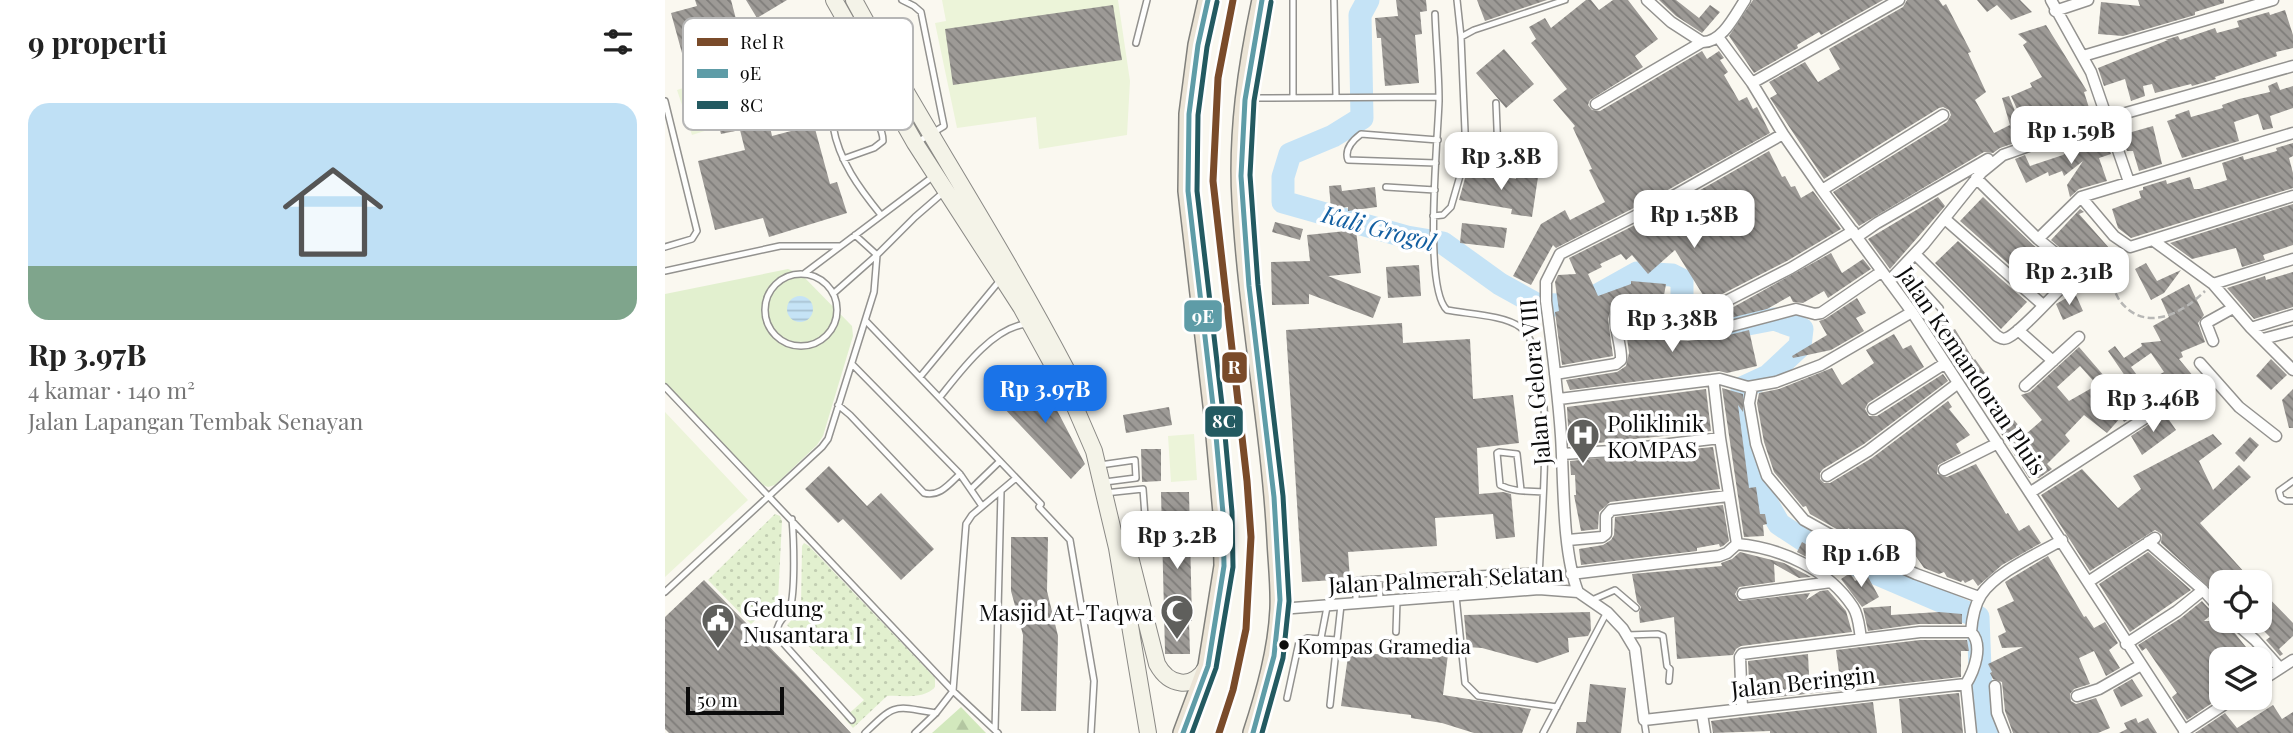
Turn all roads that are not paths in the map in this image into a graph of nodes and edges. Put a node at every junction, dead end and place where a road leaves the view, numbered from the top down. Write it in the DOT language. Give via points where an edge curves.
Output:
graph roads {
  1 [pos="834,0"];
  2 [pos="854,0"];
  3 [pos="902,0"];
  4 [pos="1147,0"];
  5 [pos="1208,0"];
  6 [pos="1262,0"];
  7 [pos="1293,0"];
  8 [pos="1334,0"];
  9 [pos="1457,0"];
  10 [pos="1565,0"];
  11 [pos="1647,0"];
  12 [pos="1745,0"];
  13 [pos="1899,0"];
  14 [pos="2088,0"];
  15 [pos="2273,0"];
  16 [pos="2053,5"];
  17 [pos="1435,14"];
  18 [pos="844,18"];
  19 [pos="863,18"];
  20 [pos="1461,37"];
  21 [pos="1718,37"];
  22 [pos="1702,42"];
  23 [pos="1136,43"];
  24 [pos="2083,56"];
  25 [pos="2293,66"];
  26 [pos="1752,83"];
  27 [pos="1293,97"];
  28 [pos="1339,97"];
  29 [pos="1439,97"];
  30 [pos="1245,98"];
  31 [pos="665,101"];
  32 [pos="1496,103"];
  33 [pos="1596,104"];
  34 [pos="1943,115"];
  35 [pos="2108,118"];
  36 [pos="913,119"];
  37 [pos="913,126"];
  38 [pos="834,130"];
  39 [pos="881,130"];
  40 [pos="2293,133"];
  41 [pos="1783,134"];
  42 [pos="923,139"];
  43 [pos="1438,140"];
  44 [pos="1466,155"];
  45 [pos="1997,158"];
  46 [pos="843,159"];
  47 [pos="1436,163"];
  48 [pos="941,168"];
  49 [pos="1976,178"];
  50 [pos="2129,182"];
  51 [pos="952,185"];
  52 [pos="1386,187"];
  53 [pos="1435,190"];
  54 [pos="1822,190"];
  55 [pos="2293,196"];
  56 [pos="2081,197"];
  57 [pos="881,215"];
  58 [pos="1433,216"];
  59 [pos="1945,219"];
  60 [pos="1855,234"];
  61 [pos="855,235"];
  62 [pos="2038,239"];
  63 [pos="2154,241"];
  64 [pos="840,246"];
  65 [pos="665,247"];
  66 [pos="1915,254"];
  67 [pos="877,255"];
  68 [pos="2293,259"];
  69 [pos="2064,260"];
  70 [pos="1903,267"];
  71 [pos="665,271"];
  72 [pos="805,273"];
  73 [pos="1002,276"];
  74 [pos="1885,277"];
  75 [pos="2070,279"];
  76 [pos="2210,286"];
  77 [pos="834,293"];
  78 [pos="2043,305"];
  79 [pos="1940,307"];
  80 [pos="2233,308"];
  81 [pos="1705,312"];
  82 [pos="1912,313"];
  83 [pos="2293,315"];
  84 [pos="866,321"];
  85 [pos="1029,323"];
  86 [pos="2251,328"];
  87 [pos="2018,330"];
  88 [pos="2293,331"];
  89 [pos="2079,337"];
  90 [pos="2263,340"];
  91 [pos="2213,341"];
  92 [pos="2053,360"];
  93 [pos="2200,363"];
  94 [pos="852,364"];
  95 [pos="1944,364"];
  96 [pos="2293,370"];
  97 [pos="1555,374"];
  98 [pos="2210,376"];
  99 [pos="920,377"];
  100 [pos="1712,380"];
  101 [pos="1957,384"];
  102 [pos="1746,386"];
  103 [pos="2025,386"];
  104 [pos="665,387"];
  105 [pos="940,397"];
  106 [pos="1559,399"];
  107 [pos="838,405"];
  108 [pos="1873,409"];
  109 [pos="2276,436"];
  110 [pos="1720,438"];
  111 [pos="1998,443"];
  112 [pos="1562,454"];
  113 [pos="1000,461"];
  114 [pos="1102,464"];
  115 [pos="1944,470"];
  116 [pos="960,474"];
  117 [pos="1827,476"];
  118 [pos="1016,478"];
  119 [pos="2293,481"];
  120 [pos="1108,488"];
  121 [pos="971,489"];
  122 [pos="1521,490"];
  123 [pos="1001,492"];
  124 [pos="1543,492"];
  125 [pos="2031,492"];
  126 [pos="769,496"];
  127 [pos="1728,496"];
  128 [pos="2293,500"];
  129 [pos="982,506"];
  130 [pos="792,519"];
  131 [pos="1568,540"];
  132 [pos="2062,540"];
  133 [pos="1737,544"];
  134 [pos="1122,547"];
  135 [pos="1538,571"];
  136 [pos="1571,574"];
  137 [pos="1379,579"];
  138 [pos="1831,582"];
  139 [pos="2088,582"];
  140 [pos="1539,589"];
  141 [pos="2203,590"];
  142 [pos="665,592"];
  143 [pos="1578,592"];
  144 [pos="1743,594"];
  145 [pos="1456,596"];
  146 [pos="1979,597"];
  147 [pos="2209,597"];
  148 [pos="1397,600"];
  149 [pos="1591,600"];
  150 [pos="1380,601"];
  151 [pos="1356,603"];
  152 [pos="1341,605"];
  153 [pos="1328,606"];
  154 [pos="1636,608"];
  155 [pos="1280,609"];
  156 [pos="1607,612"];
  157 [pos="1396,632"];
  158 [pos="1971,632"];
  159 [pos="2247,633"];
  160 [pos="1627,635"];
  161 [pos="1321,638"];
  162 [pos="1861,639"];
  163 [pos="1337,640"];
  164 [pos="2126,644"];
  165 [pos="2293,660"];
  166 [pos="2141,665"];
  167 [pos="1207,666"];
  168 [pos="2280,668"];
  169 [pos="2272,673"];
  170 [pos="1669,681"];
  171 [pos="1966,684"];
  172 [pos="1995,686"];
  173 [pos="953,691"];
  174 [pos="2077,696"];
  175 [pos="1287,698"];
  176 [pos="1329,705"];
  177 [pos="1557,707"];
  178 [pos="1742,708"];
  179 [pos="2217,710"];
  180 [pos="936,713"];
  181 [pos="1702,713"];
  182 [pos="852,720"];
  183 [pos="1644,720"];
  184 [pos="996,732"];
  185 [pos="2185,732"];
  186 [pos="865,733"];
  187 [pos="915,733"];
  188 [pos="1091,733"];
  189 [pos="1148,733"];
  190 [pos="1183,733"];
  191 [pos="1253,733"];
  192 [pos="1543,733"];
  193 [pos="1646,733"];
  194 [pos="1705,733"];
  195 [pos="1971,733"];
  196 [pos="2005,733"];
  1 -- 18 [label="main road"];
  2 -- 19 [label="main road"];
  3 -- 42 [label="lane" via="921,12 944,126"];
  4 -- 23 [label="lane"];
  5 -- 167 [label="highway" via="1189,114 1188,191 1223,513 1224,566"];
  6 -- 30 [label="highway"];
  7 -- 27 [label="lane"];
  8 -- 28 [label="lane"];
  9 -- 20 [label="lane"];
  10 -- 20 [label="lane"];
  11 -- 22 [label="street"];
  12 -- 21 [label="street"];
  13 -- 26 [label="street"];
  14 -- 16 [label="street"];
  15 -- 24 [label="street"];
  16 -- 24 [label="street"];
  17 -- 29 [label="lane"];
  20 -- 44 [label="lane"];
  21 -- 22 [label="street"];
  21 -- 26 [label="street, Jalan Kemandoran Pluis"];
  22 -- 33 [label="street"];
  24 -- 35 [label="street"];
  25 -- 35 [label="street"];
  26 -- 41 [label="street, Jalan Kemandoran Pluis"];
  27 -- 28 [label="lane"];
  27 -- 30 [label="lane"];
  28 -- 29 [label="lane"];
  29 -- 43 [label="lane"];
  30 -- 155 [label="highway" via="1241,147 1244,229 1274,487"];
  31 -- 65 [label="lane" via="697,231 692,239"];
  32 -- 44 [label="lane" via="1498,153 1486,158"];
  34 -- 54 [label="street"];
  35 -- 45 [label="street"];
  35 -- 50 [label="street"];
  36 -- 42 [label="main road"];
  37 -- 42 [label="main road"];
  38 -- 46 [label="lane"];
  39 -- 46 [label="lane" via="883,141 874,148"];
  40 -- 50 [label="street"];
  41 -- 54 [label="street, Jalan Kemandoran Pluis"];
  41 -- 97 [label="street, Jalan Gelora VIII" via="1560,254 1546,282"];
  42 -- 48 [label="main road"];
  43 -- 47 [label="lane"];
  43 -- 47 [label="lane" via="1361,134 1346,156 1348,160"];
  44 -- 58 [label="lane" via="1451,207 1443,215"];
  45 -- 49 [label="street"];
  45 -- 60 [label="street"];
  46 -- 57 [label="lane"];
  47 -- 53 [label="lane"];
  48 -- 51 [label="main road"];
  48 -- 57 [label="lane"];
  49 -- 59 [label="street"];
  49 -- 62 [label="street"];
  50 -- 56 [label="street"];
  51 -- 67 [label="lane"];
  51 -- 73 [label="main road"];
  51 -- 114 [label="main road" via="1039,317 1103,448"];
  52 -- 53 [label="lane"];
  53 -- 58 [label="lane"];
  54 -- 60 [label="street, Jalan Kemandoran Pluis"];
  55 -- 63 [label="street"];
  56 -- 62 [label="street"];
  56 -- 63 [label="street" via="2126,247"];
  57 -- 61 [label="lane"];
  58 -- 124 [label="lane" via="1443,306 1519,326 1537,352 1544,430"];
  59 -- 66 [label="street"];
  59 -- 78 [label="street"];
  60 -- 74 [label="street, Jalan Kemandoran Pluis"];
  60 -- 81 [label="street"];
  61 -- 64 [label="lane"];
  61 -- 67 [label="lane"];
  62 -- 69 [label="street"];
  63 -- 76 [label="street"];
  64 -- 71 [label="lane" via="780,246"];
  64 -- 72 [label="lane"];
  66 -- 70 [label="street"];
  66 -- 87 [label="street" via="1997,336 2007,338"];
  67 -- 77 [label="lane"];
  67 -- 84 [label="lane"];
  68 -- 76 [label="street"];
  70 -- 74 [label="street"];
  70 -- 79 [label="lane"];
  72 -- 77 [label="lane" via="822,279"];
  72 -- 77 [label="lane" via="787,275 773,286 765,301 765,318 773,334 788,344 805,346 822,340 834,328 838,311"];
  73 -- 85 [label="main road"];
  73 -- 99 [label="lane"];
  74 -- 82 [label="street, Jalan Kemandoran Pluis"];
  74 -- 97 [label="street" via="1821,313 1796,309 1687,333 1669,312 1635,304 1618,308 1615,317 1621,360"];
  75 -- 78 [label="street"];
  76 -- 80 [label="street"];
  78 -- 87 [label="street"];
  80 -- 86 [label="street"];
  80 -- 91 [label="street" via="2206,323"];
  82 -- 95 [label="street, Jalan Kemandoran Pluis"];
  82 -- 102 [label="street" via="1821,365 1776,382"];
  83 -- 86 [label="street"];
  84 -- 94 [label="lane"];
  84 -- 99 [label="lane"];
  85 -- 105 [label="lane" via="1013,325 997,336"];
  85 -- 114 [label="main road"];
  86 -- 90 [label="street"];
  87 -- 92 [label="street"];
  88 -- 90 [label="street"];
  89 -- 92 [label="street"];
  90 -- 96 [label="street"];
  92 -- 103 [label="street"];
  93 -- 98 [label="street"];
  94 -- 107 [label="lane"];
  94 -- 116 [label="lane"];
  95 -- 101 [label="street, Jalan Kemandoran Pluis"];
  95 -- 108 [label="street"];
  97 -- 106 [label="street, Jalan Gelora VIII"];
  98 -- 109 [label="street"];
  98 -- 125 [label="street"];
  99 -- 105 [label="lane"];
  100 -- 102 [label="street"];
  100 -- 106 [label="street"];
  100 -- 110 [label="street"];
  101 -- 111 [label="street, Jalan Kemandoran Pluis"];
  101 -- 117 [label="street"];
  102 -- 146 [label="street" via="1767,476 1804,520 1916,574"];
  104 -- 126 [label="lane"];
  105 -- 113 [label="lane"];
  106 -- 112 [label="street, Jalan Gelora VIII"];
  107 -- 116 [label="lane" via="924,493 939,493"];
  107 -- 126 [label="lane" via="822,447"];
  110 -- 112 [label="street"];
  110 -- 127 [label="street"];
  111 -- 115 [label="street"];
  111 -- 125 [label="street, Jalan Kemandoran Pluis"];
  112 -- 131 [label="street, Jalan Gelora VIII"];
  113 -- 118 [label="lane"];
  113 -- 121 [label="lane"];
  114 -- 120 [label="main road"];
  114 -- 120 [label="lane" via="1135,460 1136,478"];
  116 -- 121 [label="lane"];
  118 -- 123 [label="lane"];
  118 -- 188 [label="lane" via="1070,540 1094,681"];
  119 -- 128 [label="lane" via="2279,491 2281,498"];
  120 -- 134 [label="main road"];
  120 -- 134 [label="lane" via="1143,489 1147,543"];
  121 -- 129 [label="lane"];
  122 -- 122 [label="lane" via="1500,485 1497,453 1517,454"];
  122 -- 124 [label="lane"];
  123 -- 129 [label="lane"];
  123 -- 184 [label="lane"];
  124 -- 135 [label="lane"];
  125 -- 132 [label="street, Jalan Kemandoran Pluis"];
  126 -- 130 [label="lane"];
  126 -- 142 [label="lane"];
  127 -- 131 [label="street" via="1611,510 1602,537"];
  127 -- 133 [label="street"];
  129 -- 173 [label="lane" via="968,520 964,533"];
  130 -- 173 [label="lane"];
  130 -- 182 [label="lane" via="791,607 778,621 776,635"];
  131 -- 136 [label="street, Jalan Gelora VIII"];
  132 -- 139 [label="street, Jalan Kemandoran Pluis"];
  132 -- 146 [label="street" via="1995,579"];
  133 -- 136 [label="street" via="1719,556"];
  133 -- 138 [label="street" via="1772,549"];
  134 -- 167 [label="main road" via="1163,675 1192,681"];
  134 -- 189 [label="main road"];
  135 -- 137 [label="lane"];
  135 -- 140 [label="lane"];
  136 -- 143 [label="street, Jalan Gelora VIII"];
  137 -- 150 [label="lane"];
  137 -- 151 [label="lane" via="1356,581"];
  138 -- 144 [label="street"];
  138 -- 162 [label="street" via="1854,608"];
  139 -- 141 [label="street" via="2151,540"];
  139 -- 164 [label="street, Jalan Kemandoran Pluis"];
  140 -- 143 [label="street, Jalan Palmerah Selatan"];
  140 -- 145 [label="street, Jalan Palmerah Selatan"];
  141 -- 147 [label="street"];
  141 -- 164 [label="street"];
  143 -- 149 [label="street, Jalan Palmerah Selatan"];
  145 -- 148 [label="street, Jalan Palmerah Selatan"];
  145 -- 177 [label="lane" via="1465,683 1470,690 1478,696"];
  146 -- 158 [label="street"];
  148 -- 150 [label="street, Jalan Palmerah Selatan"];
  148 -- 157 [label="lane"];
  149 -- 154 [label="lane" via="1615,590"];
  149 -- 156 [label="street, Jalan Palmerah Selatan"];
  150 -- 151 [label="street, Jalan Palmerah Selatan"];
  151 -- 152 [label="street, Jalan Palmerah Selatan"];
  152 -- 153 [label="street, Jalan Palmerah Selatan"];
  152 -- 163 [label="lane"];
  153 -- 155 [label="street, Jalan Palmerah Selatan"];
  153 -- 161 [label="lane"];
  155 -- 191 [label="highway" via="1269,684"];
  156 -- 160 [label="street, Jalan Palmerah Selatan"];
  156 -- 177 [label="lane"];
  158 -- 162 [label="street"];
  158 -- 171 [label="street" via="1977,639 1976,657"];
  159 -- 168 [label="street"];
  160 -- 170 [label="lane" via="1663,636"];
  160 -- 183 [label="street" via="1635,649"];
  161 -- 163 [label="lane"];
  161 -- 175 [label="lane" via="1299,642"];
  162 -- 178 [label="street" via="1742,654"];
  163 -- 176 [label="lane"];
  164 -- 166 [label="street, Jalan Kemandoran Pluis"];
  165 -- 168 [label="street"];
  166 -- 174 [label="street"];
  166 -- 185 [label="street, Jalan Kemandoran Pluis"];
  167 -- 190 [label="highway"];
  168 -- 169 [label="street"];
  171 -- 178 [label="street, Jalan Beringin"];
  171 -- 195 [label="street"];
  172 -- 196 [label="street" via="1997,713"];
  173 -- 180 [label="lane"];
  173 -- 184 [label="lane"];
  177 -- 192 [label="lane"];
  178 -- 181 [label="street, Jalan Beringin"];
  179 -- 185 [label="street"];
  180 -- 186 [label="lane" via="888,710"];
  180 -- 187 [label="lane"];
  181 -- 183 [label="street, Jalan Beringin"];
  181 -- 194 [label="street"];
  183 -- 193 [label="lane"];
}
